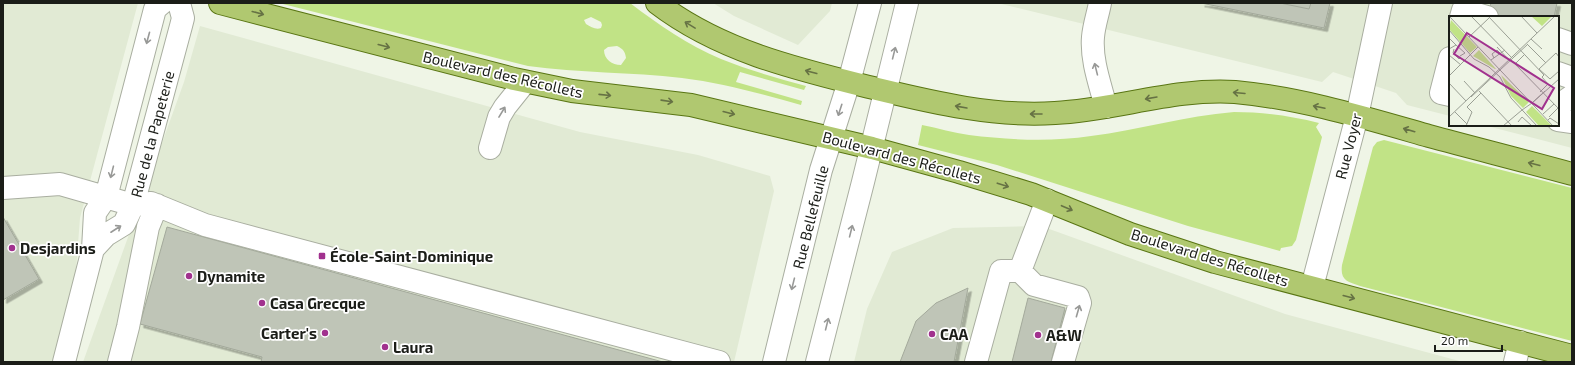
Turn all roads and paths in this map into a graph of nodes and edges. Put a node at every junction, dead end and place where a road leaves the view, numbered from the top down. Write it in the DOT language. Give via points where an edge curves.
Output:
graph roads {
  1 [pos="162,3"];
  2 [pos="179,3"];
  3 [pos="220,3"];
  4 [pos="657,3"];
  5 [pos="870,3"];
  6 [pos="907,3"];
  7 [pos="1100,3"];
  8 [pos="1381,3"];
  9 [pos="1463,10"];
  10 [pos="1484,16"];
  11 [pos="1559,39"];
  12 [pos="1572,44"];
  13 [pos="1449,68"];
  14 [pos="1559,74"];
  15 [pos="1572,78"];
  16 [pos="525,82"];
  17 [pos="849,82"];
  18 [pos="885,90"];
  19 [pos="1449,95"];
  20 [pos="1572,96"];
  21 [pos="1559,102"];
  22 [pos="1106,107"];
  23 [pos="1357,116"];
  24 [pos="1559,120"];
  25 [pos="1572,122"];
  26 [pos="830,138"];
  27 [pos="490,148"];
  28 [pos="872,148"];
  29 [pos="1572,174"];
  30 [pos="3,188"];
  31 [pos="106,197"];
  32 [pos="1046,200"];
  33 [pos="134,205"];
  34 [pos="157,205"];
  35 [pos="93,249"];
  36 [pos="1020,271"];
  37 [pos="1312,287"];
  38 [pos="1518,352"];
  39 [pos="1572,356"];
  40 [pos="709,361"];
  41 [pos="64,362"];
  42 [pos="119,362"];
  43 [pos="774,362"];
  44 [pos="817,362"];
  45 [pos="976,362"];
  46 [pos="1063,362"];
  1 -- 31 [label="street, Rue de la Papeterie, one-way" via="155,9"];
  2 -- 33 [label="street, Rue de la Papeterie" via="183,18"];
  3 -- 16 [label="main road, Boulevard des Récollets, one-way"];
  17 -- 4 [label="main road, one-way" via="738,49 696,29"];
  5 -- 17 [label="street, Rue Bellefeuille"];
  18 -- 6 [label="street, one-way"];
  22 -- 7 [label="street, one-way" via="1093,50"];
  8 -- 23 [label="street, Rue Voyer"];
  9 -- 10 [label="street"];
  11 -- 12 [label="street"];
  13 -- 19 [label="street" via="1441,93"];
  14 -- 15 [label="street"];
  16 -- 26 [label="main road, Boulevard des Récollets, one-way" via="580,92 719,110"];
  27 -- 16 [label="street, one-way" via="499,117"];
  17 -- 18 [label="main road"];
  17 -- 26 [label="street, Rue Bellefeuille, one-way"];
  22 -- 18 [label="main road, one-way" via="1065,113 1011,113 939,103"];
  18 -- 28 [label="street"];
  20 -- 21 [label="street" via="1562,104"];
  23 -- 22 [label="main road, one-way" via="1277,98 1223,92 1176,94"];
  29 -- 23 [label="main road, one-way"];
  23 -- 37 [label="street, Rue Voyer"];
  24 -- 25 [label="street"];
  26 -- 28 [label="main road, Boulevard des Récollets"];
  26 -- 43 [label="street, Rue Bellefeuille, one-way"];
  28 -- 32 [label="main road, Boulevard des Récollets, one-way" via="984,179"];
  44 -- 28 [label="street, one-way"];
  30 -- 31 [label="street" via="60,184"];
  31 -- 33 [label="street"];
  31 -- 35 [label="street, Rue de la Papeterie" via="95,213"];
  32 -- 36 [label="street"];
  32 -- 37 [label="main road, Boulevard des Récollets, one-way" via="1114,228 1178,250"];
  33 -- 34 [label="street"];
  35 -- 33 [label="street, Rue de la Papeterie, one-way" via="106,235 124,224"];
  34 -- 40 [label="street" via="205,225"];
  34 -- 42 [label="street" via="148,227"];
  35 -- 41 [label="street, Rue de la Papeterie"];
  36 -- 45 [label="street" via="1001,271"];
  46 -- 36 [label="street, one-way" via="1080,303 1078,297 1034,285"];
  37 -- 38 [label="main road, Boulevard des Récollets, one-way"];
  38 -- 39 [label="main road, Boulevard des Récollets"];
}
